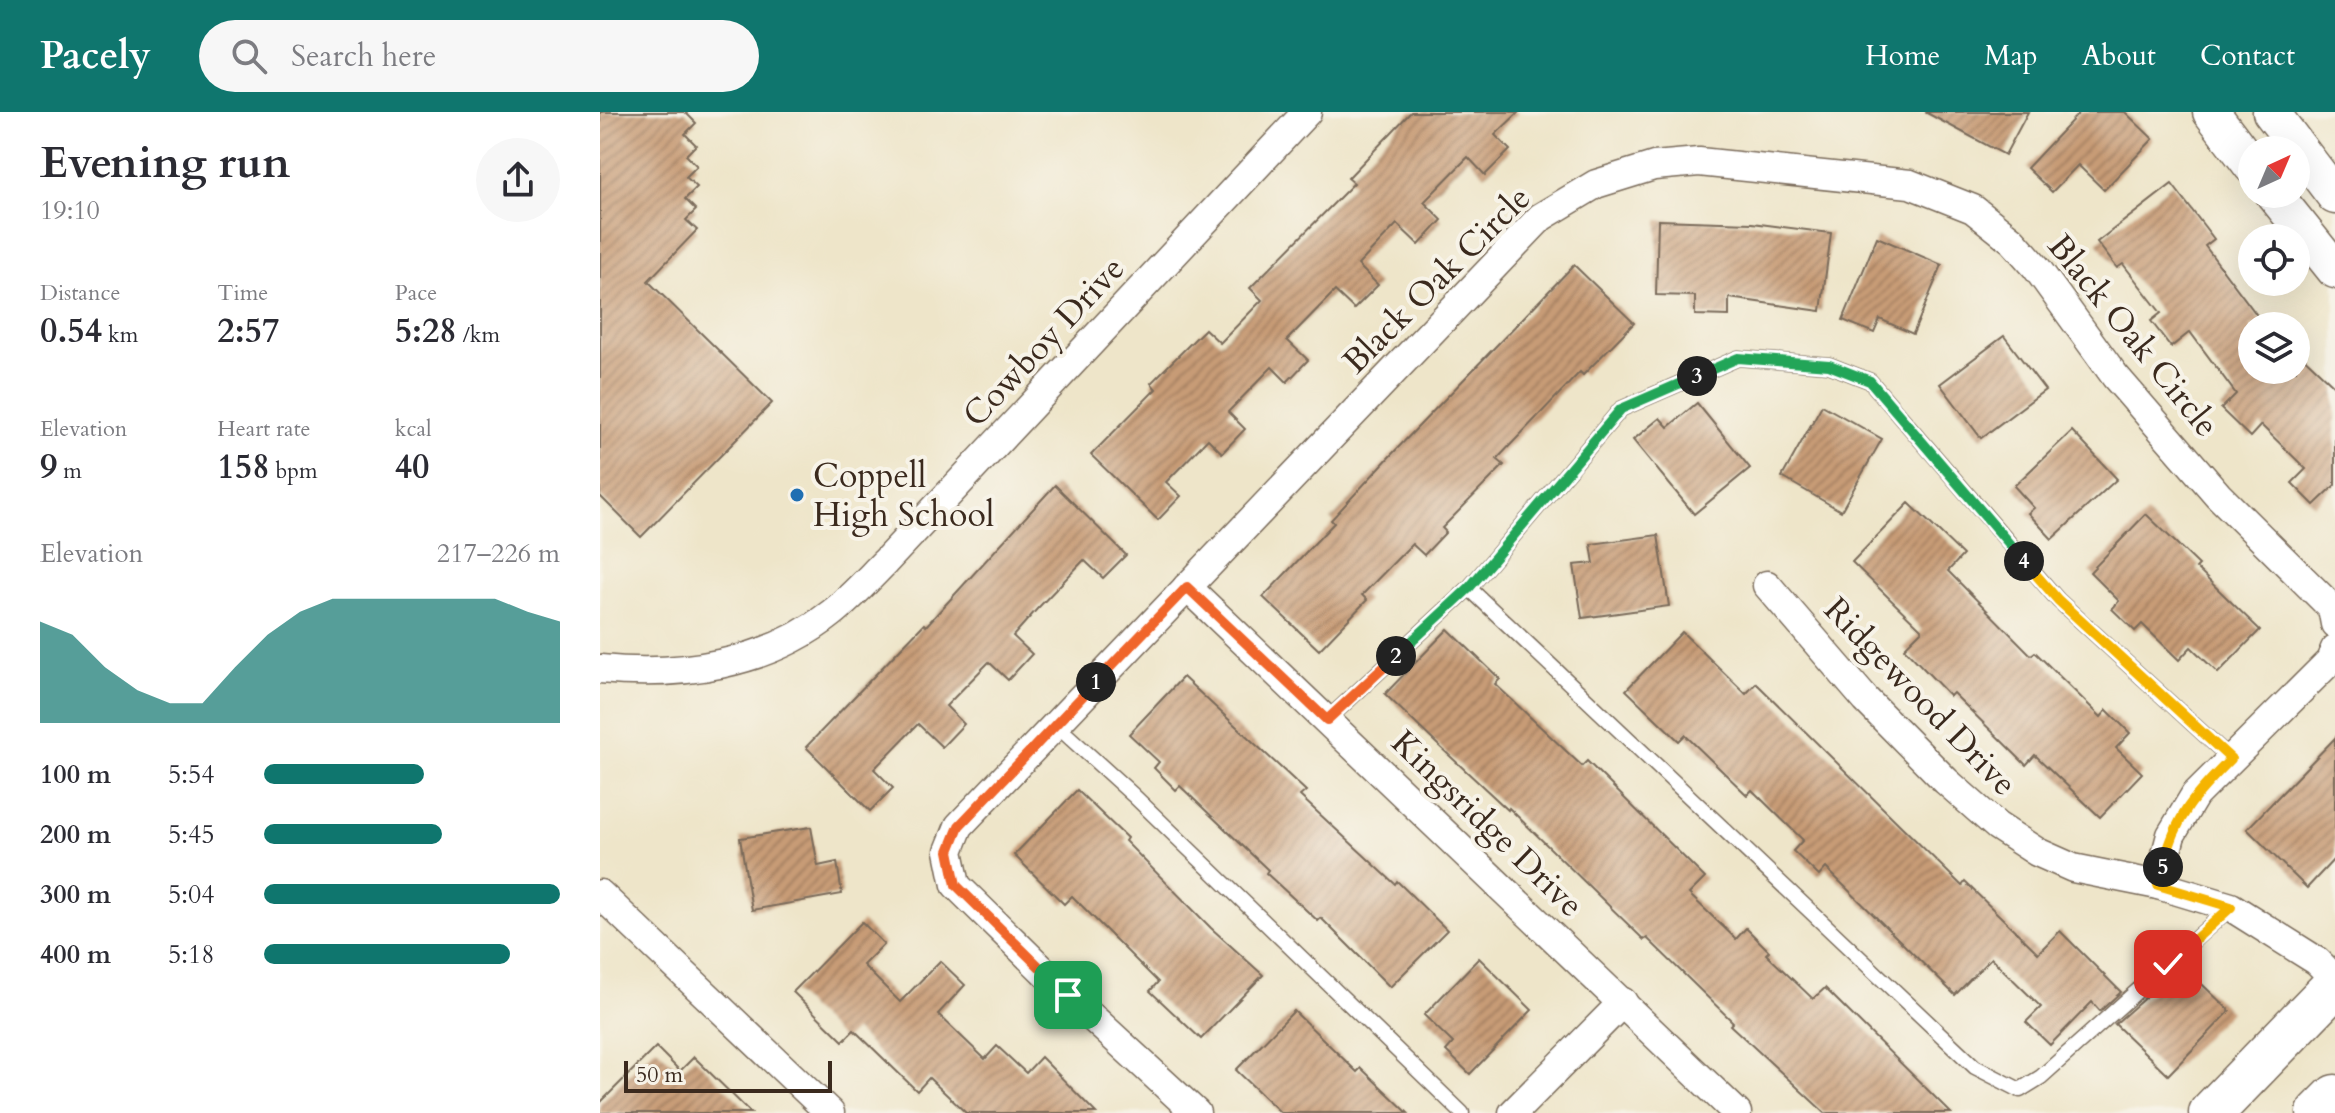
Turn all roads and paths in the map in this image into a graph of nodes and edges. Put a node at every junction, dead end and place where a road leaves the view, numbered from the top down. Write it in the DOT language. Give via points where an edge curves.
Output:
graph roads {
  1 [pos="1307,112"];
  2 [pos="2211,112"];
  3 [pos="2271,112"];
  4 [pos="2238,148"];
  5 [pos="2335,196"];
  6 [pos="2285,208"];
  7 [pos="2335,270"];
  8 [pos="1767,585"];
  9 [pos="1187,587"];
  10 [pos="1469,588"];
  11 [pos="2335,624"];
  12 [pos="2335,649"];
  13 [pos="600,669"];
  14 [pos="1327,720"];
  15 [pos="1056,725"];
  16 [pos="2231,759"];
  17 [pos="2158,885"];
  18 [pos="600,894"];
  19 [pos="2231,907"];
  20 [pos="2335,982"];
  21 [pos="1623,1002"];
  22 [pos="2335,1097"];
  23 [pos="830,1113"];
  24 [pos="1196,1113"];
  25 [pos="1462,1113"];
  26 [pos="1513,1113"];
  27 [pos="1737,1113"];
  28 [pos="2211,1113"];
  29 [pos="2319,1113"];
  1 -- 13 [label="street, Cowboy Drive" via="832,613 758,655 656,672"];
  2 -- 4 [label="street"];
  3 -- 5 [label="street"];
  6 -- 7 [label="street"];
  8 -- 17 [label="street, Ridgewood Drive" via="1866,700 1997,826 2073,868"];
  9 -- 11 [label="street, Black Oak Circle" via="1541,217 1596,184 1654,166 1699,162 1910,184 1973,209 2036,267 2115,376 2218,495 2332,608"];
  9 -- 14 [label="street, Kingsridge Drive"];
  9 -- 15 [label="street, Black Oak Circle"];
  10 -- 14 [label="lane"];
  10 -- 16 [label="lane" via="1621,409 1738,358 1829,365 1870,381 2058,600"];
  10 -- 19 [label="lane" via="1975,1067 2020,1090"];
  12 -- 16 [label="street" via="2330,661"];
  14 -- 21 [label="street, Kingsridge Drive"];
  15 -- 24 [label="street, Black Oak Circle" via="959,826 949,851 956,885"];
  15 -- 25 [label="lane"];
  16 -- 17 [label="street" via="2195,795 2171,835"];
  17 -- 19 [label="street, Ridgewood Drive"];
  18 -- 23 [label="street"];
  19 -- 20 [label="street, Ridgewood Drive" via="2317,961"];
  20 -- 28 [label="main road"];
  21 -- 26 [label="street"];
  21 -- 27 [label="street, Kingsridge Drive"];
  22 -- 29 [label="main road"];
}
